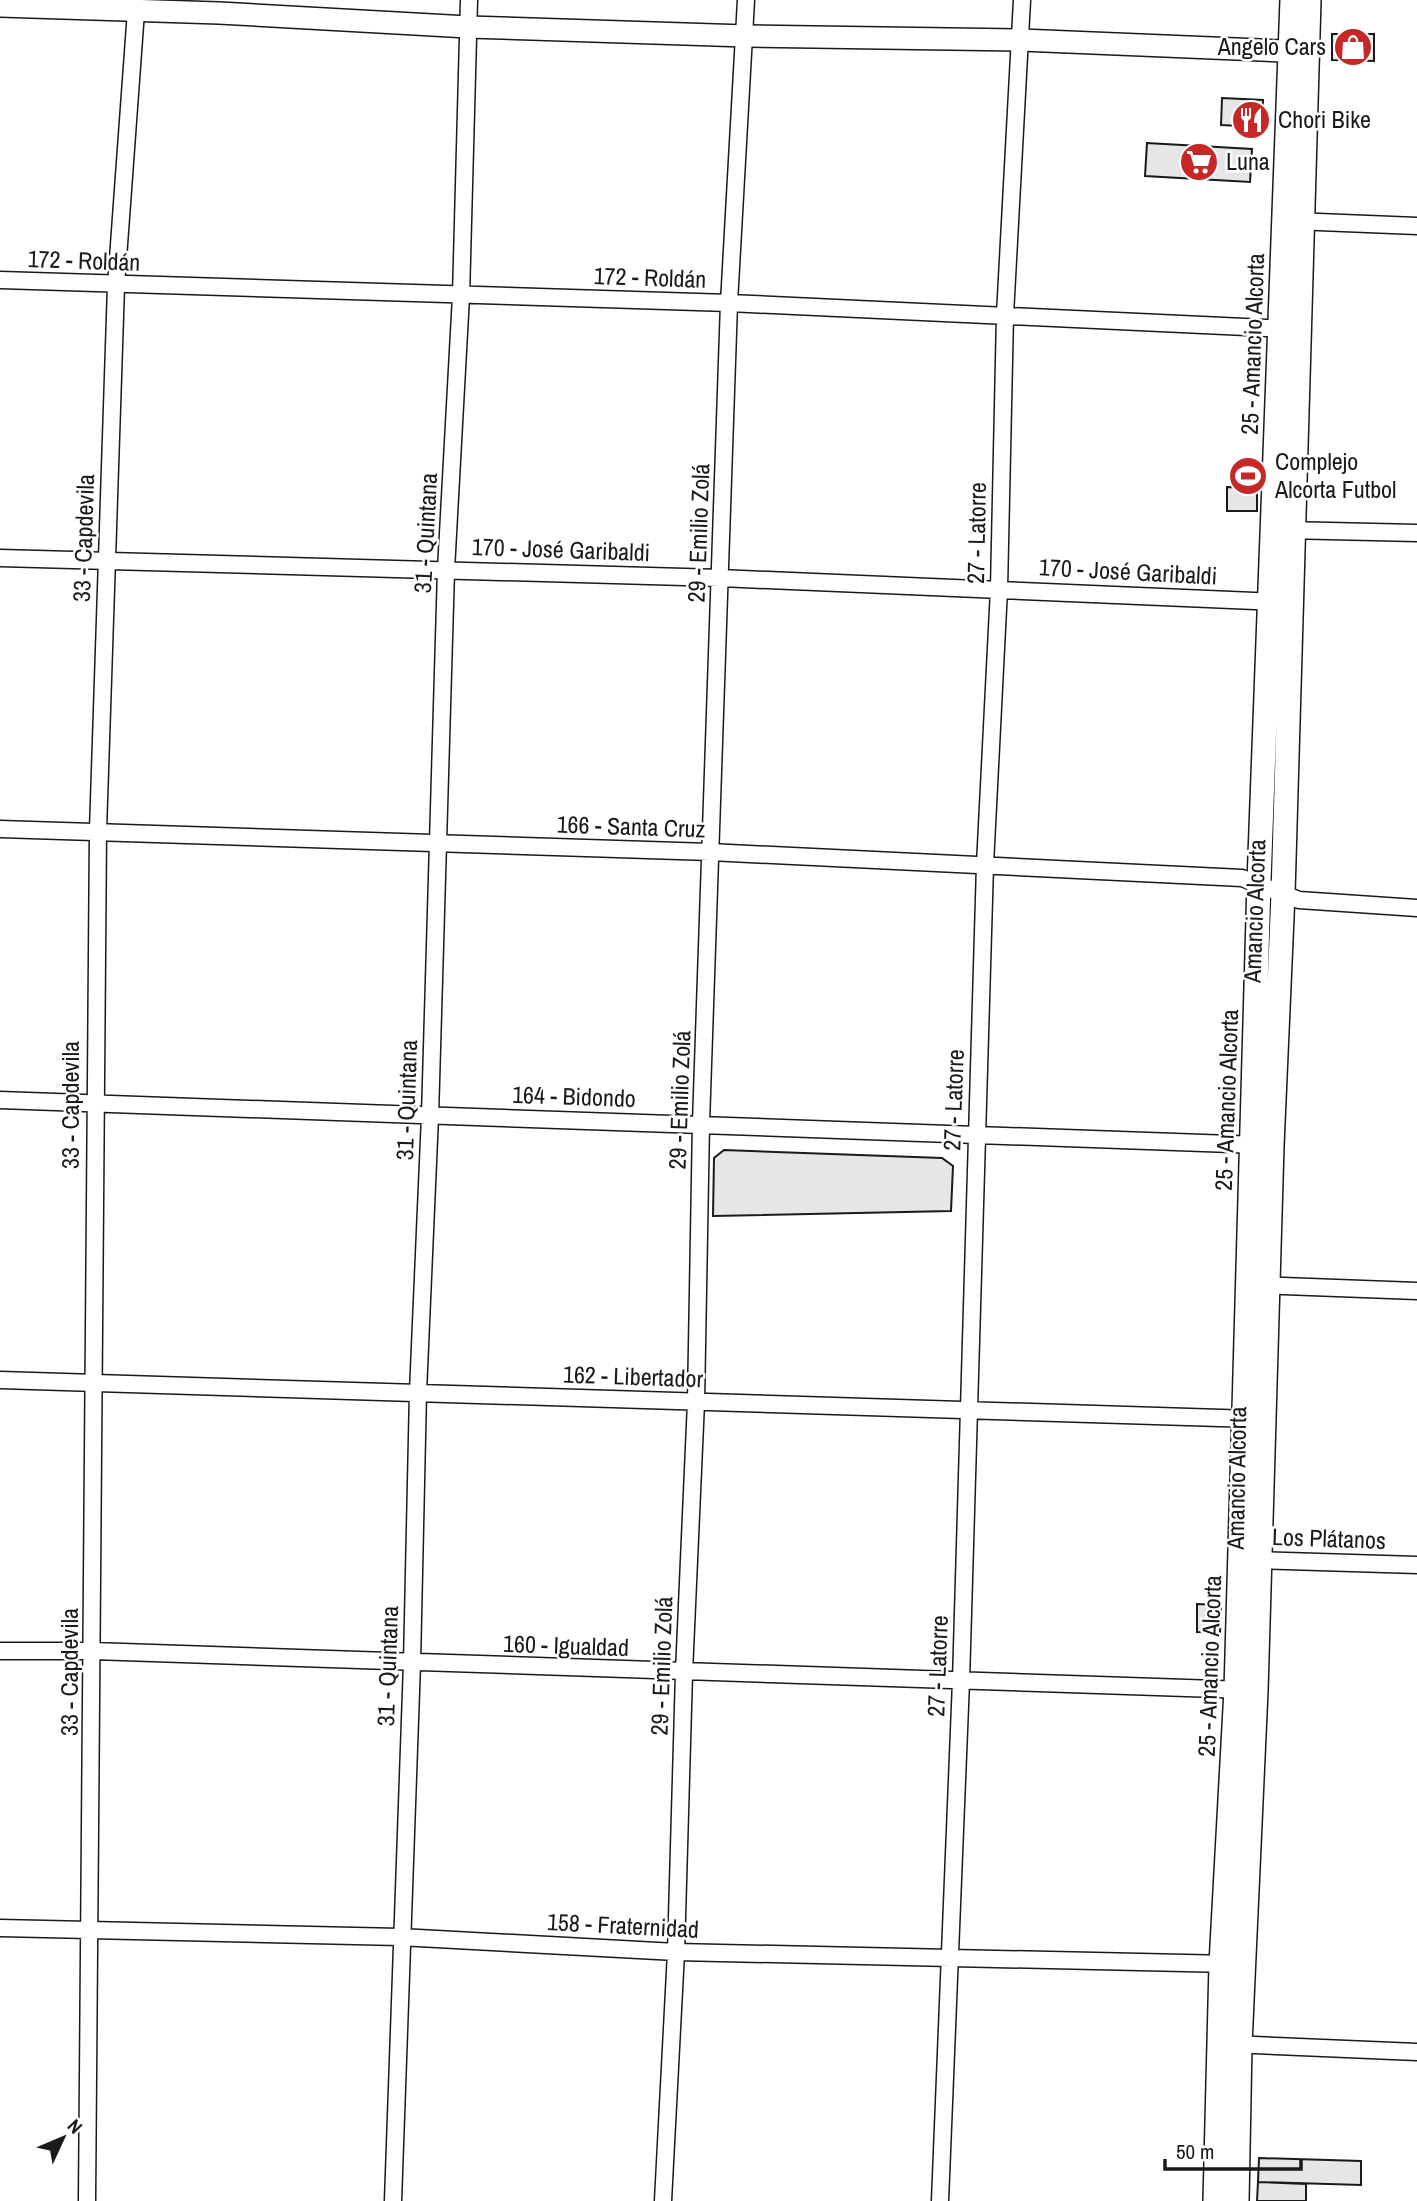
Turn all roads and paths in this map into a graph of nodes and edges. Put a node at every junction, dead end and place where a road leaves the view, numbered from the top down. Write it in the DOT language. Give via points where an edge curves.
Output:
graph roads {
  1 [pos="469,0"];
  2 [pos="746,0"];
  3 [pos="1021,0"];
  4 [pos="1292,0"];
  5 [pos="1309,0"];
  6 [pos="6,4"];
  7 [pos="219,6"];
  8 [pos="136,11"];
  9 [pos="468,27"];
  10 [pos="746,36"];
  11 [pos="1021,40"];
  12 [pos="1299,52"];
  13 [pos="1292,221"];
  14 [pos="1417,226"];
  15 [pos="0,280"];
  16 [pos="116,286"];
  17 [pos="461,296"];
  18 [pos="729,303"];
  19 [pos="1005,315"];
  20 [pos="1289,330"];
  21 [pos="1283,530"];
  22 [pos="1417,533"];
  23 [pos="0,558"];
  24 [pos="105,562"];
  25 [pos="446,570"];
  26 [pos="720,578"];
  27 [pos="999,589"];
  28 [pos="1280,602"];
  29 [pos="0,829"];
  30 [pos="98,831"];
  31 [pos="438,844"];
  32 [pos="710,852"];
  33 [pos="985,865"];
  34 [pos="1259,882"];
  35 [pos="1283,894"];
  36 [pos="1417,908"];
  37 [pos="0,1100"];
  38 [pos="93,1104"];
  39 [pos="430,1116"];
  40 [pos="701,1123"];
  41 [pos="976,1137"];
  42 [pos="1262,1146"];
  43 [pos="1257,1285"];
  44 [pos="1417,1291"];
  45 [pos="0,1380"];
  46 [pos="94,1382"];
  47 [pos="418,1392"];
  48 [pos="696,1402"];
  49 [pos="968,1410"];
  50 [pos="1254,1419"];
  51 [pos="1250,1559"];
  52 [pos="1417,1565"];
  53 [pos="0,1651"];
  54 [pos="93,1651"];
  55 [pos="412,1663"];
  56 [pos="684,1672"];
  57 [pos="961,1681"];
  58 [pos="1246,1690"];
  59 [pos="0,1928"];
  60 [pos="90,1929"];
  61 [pos="400,1937"];
  62 [pos="677,1952"];
  63 [pos="950,1959"];
  64 [pos="1232,1964"];
  65 [pos="1229,2044"];
  66 [pos="1417,2052"];
  67 [pos="87,2201"];
  68 [pos="393,2201"];
  69 [pos="663,2201"];
  70 [pos="940,2201"];
  71 [pos="1215,2201"];
  72 [pos="1237,2201"];
  1 -- 9 [label="street, 31 - Quintana"];
  2 -- 10 [label="street, 29 - Emilio Zolá"];
  3 -- 11 [label="street, 27 - Latorre"];
  4 -- 12 [label="main road"];
  5 -- 12 [label="main road"];
  6 -- 8 [label="street"];
  7 -- 8 [label="street"];
  7 -- 9 [label="street"];
  8 -- 16 [label="street, 33 - Capdevila"];
  9 -- 10 [label="street"];
  9 -- 17 [label="street, 31 - Quintana"];
  10 -- 11 [label="street"];
  10 -- 18 [label="street, 29 - Emilio Zolá"];
  11 -- 12 [label="street"];
  11 -- 19 [label="street, 27 - Latorre"];
  12 -- 13 [label="main road"];
  13 -- 14 [label="street"];
  13 -- 20 [label="main road"];
  15 -- 16 [label="street, 172 - Roldán"];
  16 -- 17 [label="street, 172 - Roldán"];
  16 -- 24 [label="street, 33 - Capdevila"];
  17 -- 18 [label="street, 172 - Roldán"];
  17 -- 25 [label="street, 31 - Quintana"];
  18 -- 19 [label="street, 172 - Roldán"];
  18 -- 26 [label="street, 29 - Emilio Zolá"];
  19 -- 20 [label="street, 172 - Roldán"];
  19 -- 27 [label="street, 27 - Latorre"];
  20 -- 21 [label="main road, 25 - Amancio Alcorta"];
  21 -- 22 [label="street"];
  21 -- 28 [label="main road, 25 - Amancio Alcorta"];
  23 -- 24 [label="street, 170 - José Garibaldi"];
  24 -- 25 [label="street, 170 - José Garibaldi"];
  24 -- 30 [label="street, 33 - Capdevila"];
  25 -- 26 [label="street, 170 - José Garibaldi"];
  25 -- 31 [label="street, 31 - Quintana"];
  26 -- 27 [label="street, 170 - José Garibaldi"];
  26 -- 32 [label="street, 29 - Emilio Zolá"];
  27 -- 28 [label="street, 170 - José Garibaldi"];
  27 -- 33 [label="street, 27 - Latorre"];
  28 -- 34 [label="main road, 25 - Amancio Alcorta"];
  28 -- 35 [label="main road, Amancio Alcorta"];
  29 -- 30 [label="street, 166 - Santa Cruz"];
  30 -- 31 [label="street, 166 - Santa Cruz"];
  30 -- 38 [label="street, 33 - Capdevila"];
  31 -- 32 [label="street, 166 - Santa Cruz"];
  31 -- 39 [label="street, 31 - Quintana"];
  32 -- 33 [label="street, 166 - Santa Cruz"];
  32 -- 40 [label="street, 29 - Emilio Zolá"];
  33 -- 34 [label="street, 166 - Santa Cruz"];
  33 -- 41 [label="street, 27 - Latorre"];
  34 -- 35 [label="street, 166 - Santa Cruz"];
  34 -- 42 [label="main road, 25 - Amancio Alcorta"];
  35 -- 36 [label="street, 166 - Santa Cruz" via="1298,900"];
  35 -- 42 [label="main road, Amancio Alcorta"];
  37 -- 38 [label="street, 164 - Bidondo"];
  38 -- 39 [label="street, 164 - Bidondo"];
  38 -- 46 [label="street, 33 - Capdevila"];
  39 -- 40 [label="street, 164 - Bidondo"];
  39 -- 47 [label="street, 31 - Quintana"];
  40 -- 41 [label="street, 164 - Bidondo"];
  40 -- 48 [label="street, 29 - Emilio Zolá"];
  41 -- 42 [label="street, 164 - Bidondo"];
  41 -- 49 [label="street, 27 - Latorre"];
  42 -- 43 [label="main road, 25 - Amancio Alcorta"];
  43 -- 44 [label="street"];
  43 -- 50 [label="main road, 25 - Amancio Alcorta"];
  45 -- 46 [label="street, 162 - Libertador"];
  46 -- 47 [label="street, 162 - Libertador"];
  46 -- 54 [label="street, 33 - Capdevila"];
  47 -- 48 [label="street, 162 - Libertador"];
  47 -- 55 [label="street, 31 - Quintana"];
  48 -- 49 [label="street, 162 - Libertador"];
  48 -- 56 [label="street, 29 - Emilio Zolá"];
  49 -- 50 [label="street, 162 - Libertador"];
  49 -- 57 [label="street, 27 - Latorre"];
  50 -- 51 [label="main road, 25 - Amancio Alcorta"];
  51 -- 52 [label="street, Los Plátanos"];
  51 -- 58 [label="main road, 25 - Amancio Alcorta"];
  53 -- 54 [label="street, 160 - Igualdad"];
  54 -- 55 [label="street, 160 - Igualdad"];
  54 -- 60 [label="street, 33 - Capdevila"];
  55 -- 56 [label="street, 160 - Igualdad"];
  55 -- 61 [label="street, 31 - Quintana"];
  56 -- 57 [label="street, 160 - Igualdad"];
  56 -- 62 [label="street, 29 - Emilio Zolá"];
  57 -- 58 [label="street, 160 - Igualdad"];
  57 -- 63 [label="street, 27 - Latorre"];
  58 -- 64 [label="main road, 25 - Amancio Alcorta"];
  59 -- 60 [label="street, 158 - Fraternidad"];
  60 -- 61 [label="street, 158 - Fraternidad"];
  60 -- 67 [label="street, 33 - Capdevila"];
  61 -- 62 [label="street, 158 - Fraternidad"];
  61 -- 68 [label="street, 31 - Quintana"];
  62 -- 63 [label="street, 158 - Fraternidad"];
  62 -- 69 [label="street, 29 - Emilio Zolá"];
  63 -- 64 [label="street, 158 - Fraternidad"];
  63 -- 70 [label="street, 27 - Latorre"];
  64 -- 65 [label="main road"];
  65 -- 66 [label="street"];
  65 -- 71 [label="main road"];
  65 -- 72 [label="main road"];
}
